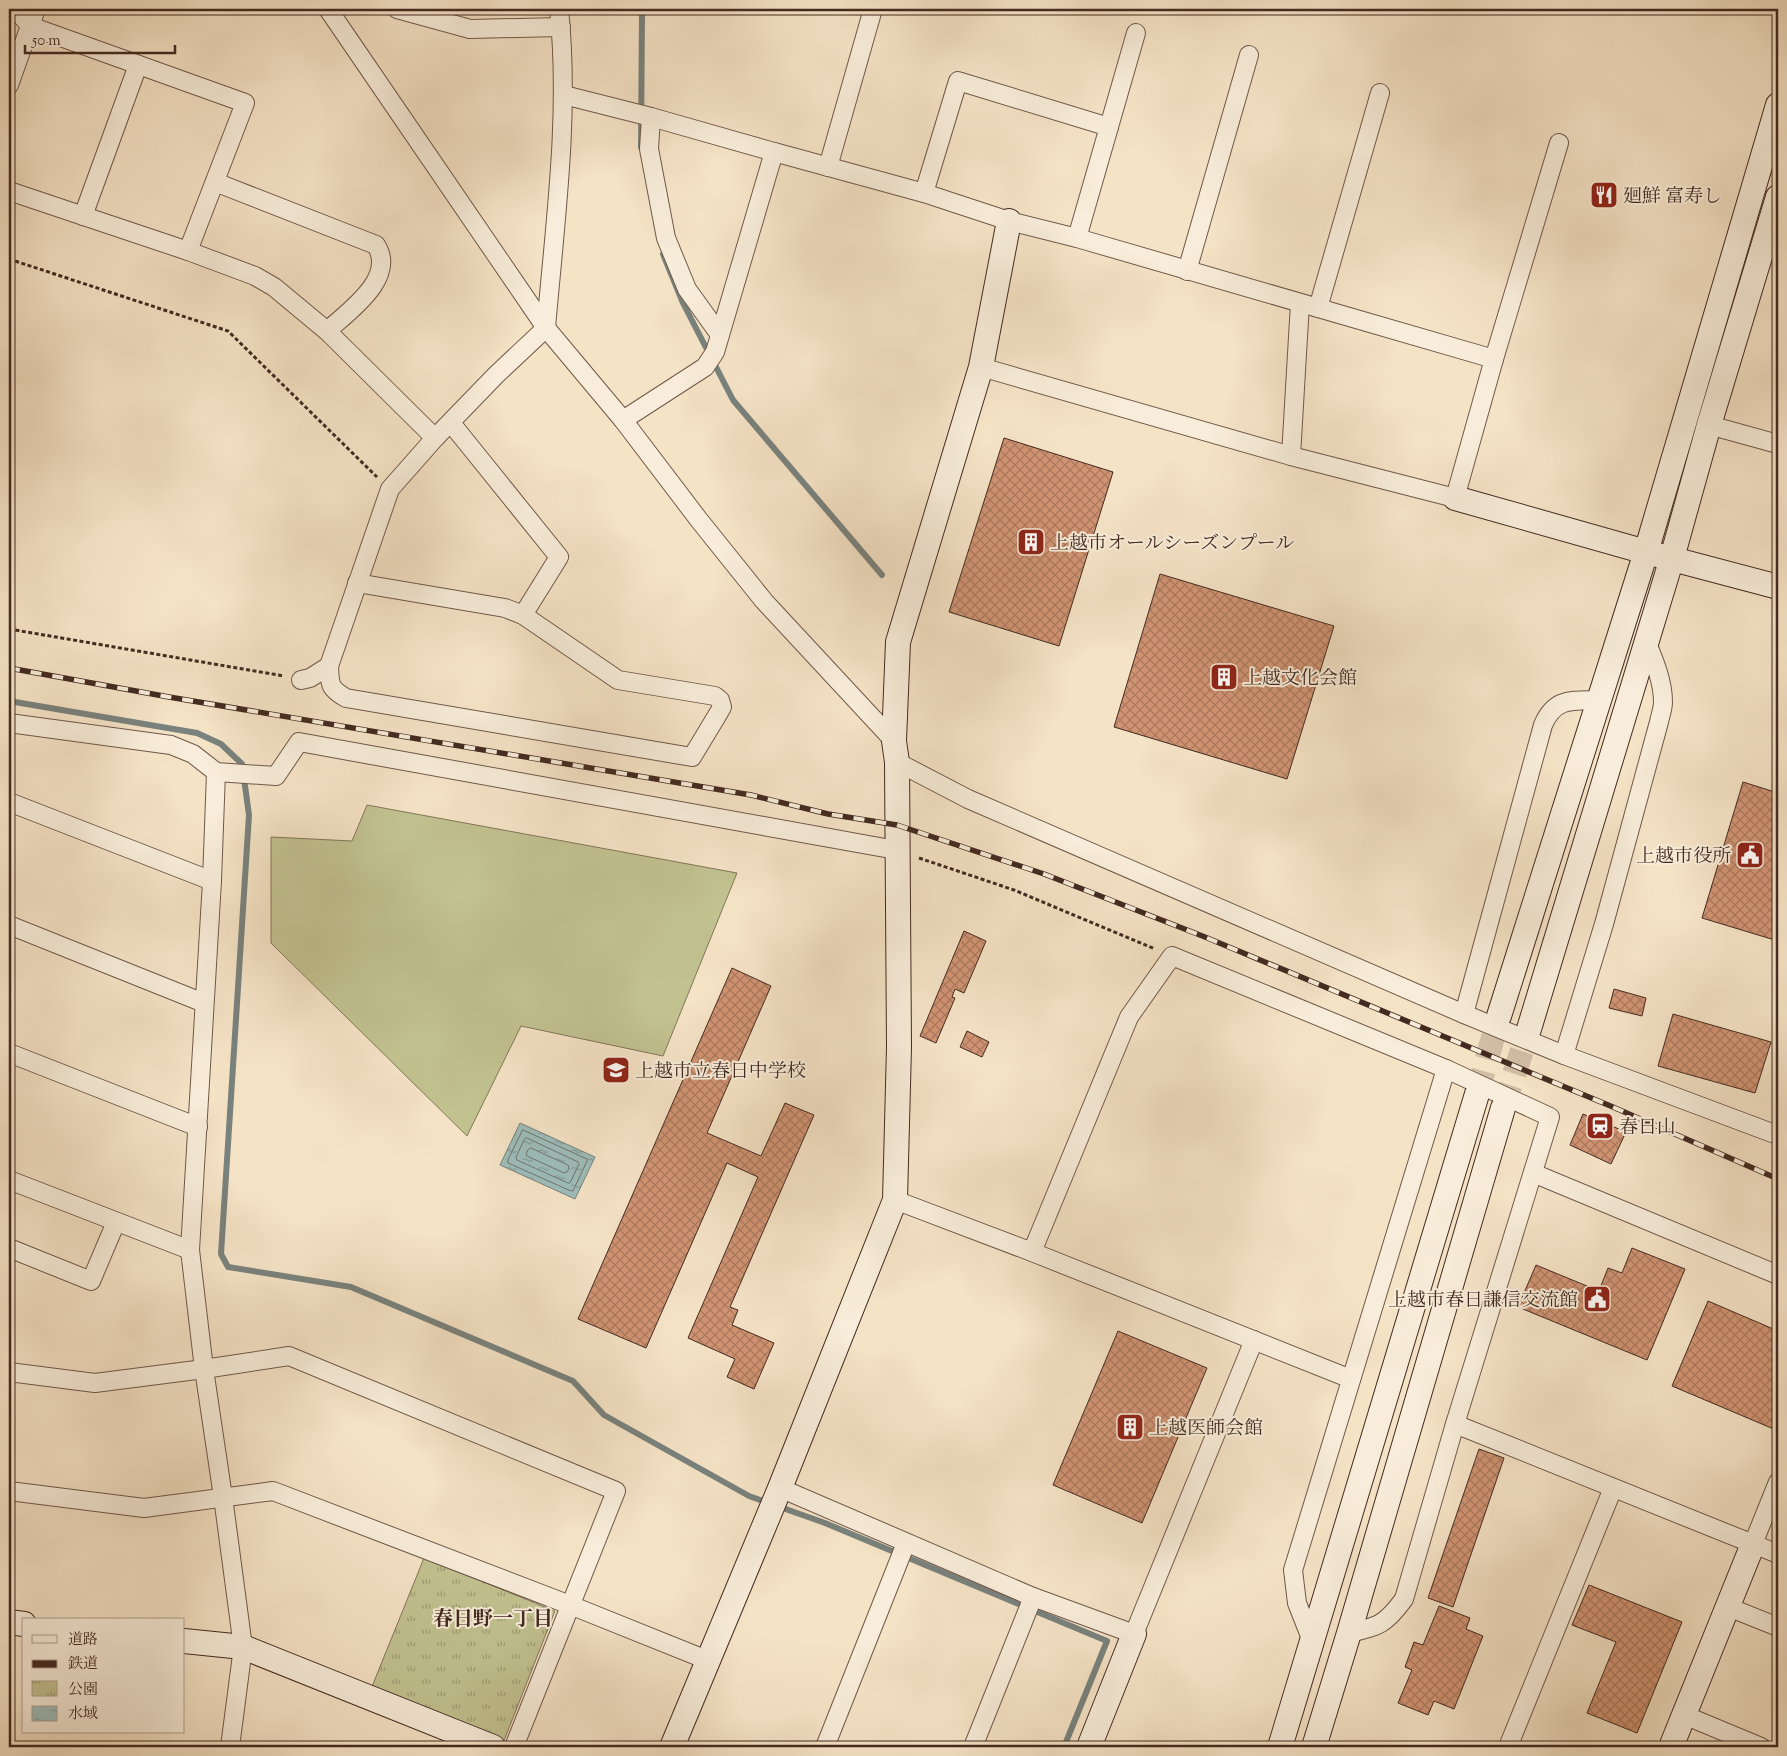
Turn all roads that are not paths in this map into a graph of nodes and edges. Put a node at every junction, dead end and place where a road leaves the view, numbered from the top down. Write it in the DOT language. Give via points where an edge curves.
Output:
graph roads {
  1 [pos="16,9"];
  2 [pos="36,9"];
  3 [pos="328,9"];
  4 [pos="397,9"];
  5 [pos="559,9"];
  6 [pos="874,9"];
  7 [pos="447,17"];
  8 [pos="30,26"];
  9 [pos="561,27"];
  10 [pos="1136,33"];
  11 [pos="1249,55"];
  12 [pos="138,65"];
  13 [pos="9,85"];
  14 [pos="1380,93"];
  15 [pos="564,95"];
  16 [pos="1778,105"];
  17 [pos="651,117"];
  18 [pos="1109,127"];
  19 [pos="1559,143"];
  20 [pos="774,152"];
  21 [pos="828,167"];
  22 [pos="215,182"];
  23 [pos="9,191"];
  24 [pos="924,194"];
  25 [pos="1778,197"];
  26 [pos="83,216"];
  27 [pos="1009,221"];
  28 [pos="1078,238"];
  29 [pos="188,251"];
  30 [pos="1187,271"];
  31 [pos="1300,302"];
  32 [pos="1318,308"];
  33 [pos="546,328"];
  34 [pos="327,331"];
  35 [pos="720,335"];
  36 [pos="1494,359"];
  37 [pos="981,367"];
  38 [pos="623,420"];
  39 [pos="451,423"];
  40 [pos="1710,425"];
  41 [pos="435,438"];
  42 [pos="1778,444"];
  43 [pos="1291,456"];
  44 [pos="1455,498"];
  45 [pos="1646,552"];
  46 [pos="1672,558"];
  47 [pos="357,583"];
  48 [pos="1778,586"];
  49 [pos="522,615"];
  50 [pos="1646,641"];
  51 [pos="328,666"];
  52 [pos="302,680"];
  53 [pos="1599,700"];
  54 [pos="9,723"];
  55 [pos="896,752"];
  56 [pos="216,772"];
  57 [pos="9,802"];
  58 [pos="896,850"];
  59 [pos="212,881"];
  60 [pos="9,925"];
  61 [pos="204,1003"];
  62 [pos="1464,1014"];
  63 [pos="1499,1016"];
  64 [pos="1529,1029"];
  65 [pos="9,1053"];
  66 [pos="1564,1056"];
  67 [pos="1446,1069"];
  68 [pos="1477,1094"];
  69 [pos="1503,1108"];
  70 [pos="198,1127"];
  71 [pos="1772,1133"];
  72 [pos="1533,1173"];
  73 [pos="9,1180"];
  74 [pos="895,1200"];
  75 [pos="116,1222"];
  76 [pos="9,1248"];
  77 [pos="190,1250"];
  78 [pos="1032,1252"];
  79 [pos="1778,1275"];
  80 [pos="1254,1340"];
  81 [pos="204,1369"];
  82 [pos="9,1372"];
  83 [pos="1350,1379"];
  84 [pos="1455,1424"];
  85 [pos="1778,1482"];
  86 [pos="780,1488"];
  87 [pos="1612,1488"];
  88 [pos="9,1491"];
  89 [pos="223,1497"];
  90 [pos="906,1543"];
  91 [pos="1753,1544"];
  92 [pos="1778,1554"];
  93 [pos="1033,1596"];
  94 [pos="570,1605"];
  95 [pos="1728,1607"];
  96 [pos="9,1622"];
  97 [pos="22,1624"];
  98 [pos="1778,1627"];
  99 [pos="1349,1633"];
  100 [pos="1134,1634"];
  101 [pos="185,1641"];
  102 [pos="1312,1641"];
  103 [pos="243,1647"];
  104 [pos="707,1660"];
  105 [pos="1684,1715"];
  106 [pos="230,1747"];
  107 [pos="493,1747"];
  108 [pos="514,1747"];
  109 [pos="672,1747"];
  110 [pos="825,1747"];
  111 [pos="973,1747"];
  112 [pos="1089,1747"];
  113 [pos="1280,1747"];
  114 [pos="1314,1747"];
  115 [pos="1508,1747"];
  116 [pos="1671,1747"];
  117 [pos="1761,1747"];
  1 -- 8 [label="street"];
  2 -- 8 [label="street"];
  3 -- 33 [label="street"];
  4 -- 7 [label="street"];
  5 -- 9 [label="street"];
  6 -- 21 [label="street"];
  7 -- 9 [label="street" via="470,30"];
  8 -- 12 [label="street"];
  8 -- 13 [label="street"];
  9 -- 15 [label="street"];
  10 -- 18 [label="street"];
  11 -- 30 [label="street"];
  12 -- 22 [label="street" via="244,104"];
  12 -- 26 [label="street"];
  14 -- 32 [label="street"];
  15 -- 17 [label="street"];
  15 -- 33 [label="street"];
  16 -- 45 [label="street"];
  17 -- 20 [label="street"];
  17 -- 35 [label="street" via="649,149 666,238 687,289"];
  18 -- 24 [label="street" via="958,81"];
  18 -- 28 [label="street"];
  19 -- 36 [label="street"];
  20 -- 21 [label="street"];
  20 -- 35 [label="street"];
  21 -- 24 [label="street"];
  22 -- 29 [label="street"];
  22 -- 34 [label="street" via="376,245 381,254 382,268 372,289"];
  23 -- 26 [label="street"];
  24 -- 27 [label="street"];
  25 -- 40 [label="street"];
  26 -- 29 [label="street"];
  27 -- 28 [label="street"];
  27 -- 37 [label="street"];
  28 -- 30 [label="street"];
  29 -- 34 [label="street" via="255,276 274,287"];
  30 -- 31 [label="street"];
  31 -- 32 [label="street"];
  31 -- 43 [label="street"];
  32 -- 36 [label="street"];
  33 -- 38 [label="street"];
  33 -- 39 [label="street"];
  34 -- 41 [label="street"];
  35 -- 38 [label="street" via="705,368"];
  36 -- 44 [label="street"];
  37 -- 43 [label="street"];
  37 -- 55 [label="street" via="898,642"];
  38 -- 55 [label="street" via="764,601"];
  39 -- 41 [label="street"];
  39 -- 49 [label="street" via="559,557"];
  40 -- 42 [label="street"];
  40 -- 46 [label="street"];
  41 -- 47 [label="street" via="390,490"];
  43 -- 44 [label="street"];
  44 -- 45 [label="street"];
  45 -- 46 [label="street"];
  45 -- 53 [label="street"];
  46 -- 48 [label="street"];
  46 -- 50 [label="street"];
  47 -- 49 [label="street" via="505,608"];
  47 -- 51 [label="street"];
  49 -- 51 [label="street" via="618,680 715,696 720,700 722,707 692,757 346,698 330,683"];
  50 -- 64 [label="street"];
  50 -- 66 [label="street" via="1656,666 1663,702 1604,924"];
  51 -- 52 [label="street"];
  53 -- 62 [label="street" via="1569,701 1548,713"];
  53 -- 63 [label="street"];
  54 -- 56 [label="street" via="171,745 193,754"];
  55 -- 58 [label="street"];
  55 -- 62 [label="street" via="968,799"];
  56 -- 58 [label="street" via="276,776 299,742"];
  56 -- 59 [label="street"];
  57 -- 59 [label="street"];
  58 -- 74 [label="street" via="899,1048"];
  59 -- 61 [label="street"];
  60 -- 61 [label="street"];
  61 -- 70 [label="street"];
  62 -- 66 [label="street"];
  65 -- 70 [label="street"];
  66 -- 71 [label="street"];
  67 -- 72 [label="street" via="1550,1117"];
  67 -- 78 [label="street" via="1172,956 1128,1017"];
  67 -- 83 [label="street"];
  68 -- 102 [label="street"];
  69 -- 99 [label="street"];
  70 -- 77 [label="street"];
  72 -- 79 [label="street"];
  72 -- 84 [label="street"];
  73 -- 75 [label="street"];
  74 -- 78 [label="street"];
  74 -- 86 [label="street"];
  75 -- 76 [label="street" via="91,1282"];
  75 -- 77 [label="street"];
  77 -- 81 [label="street"];
  78 -- 80 [label="street"];
  80 -- 83 [label="street"];
  80 -- 100 [label="street"];
  81 -- 82 [label="street" via="95,1383"];
  81 -- 89 [label="street"];
  81 -- 94 [label="street" via="289,1356 616,1491"];
  83 -- 102 [label="street" via="1292,1570 1297,1603"];
  84 -- 87 [label="street"];
  84 -- 99 [label="street" via="1404,1599 1392,1616 1375,1627"];
  85 -- 91 [label="street"];
  86 -- 90 [label="street"];
  86 -- 104 [label="street"];
  87 -- 91 [label="street"];
  87 -- 115 [label="street"];
  88 -- 89 [label="street" via="144,1508"];
  89 -- 94 [label="street" via="273,1491"];
  89 -- 103 [label="street"];
  90 -- 93 [label="street"];
  90 -- 110 [label="street"];
  91 -- 92 [label="street"];
  91 -- 95 [label="street"];
  93 -- 100 [label="street"];
  93 -- 111 [label="street"];
  94 -- 104 [label="street"];
  94 -- 108 [label="street"];
  95 -- 98 [label="street"];
  95 -- 105 [label="street"];
  96 -- 97 [label="street"];
  99 -- 114 [label="street"];
  100 -- 112 [label="street"];
  101 -- 103 [label="street"];
  102 -- 113 [label="street"];
  103 -- 106 [label="street"];
  103 -- 107 [label="street"];
  104 -- 109 [label="street"];
  105 -- 116 [label="street"];
  105 -- 117 [label="street"];
}
